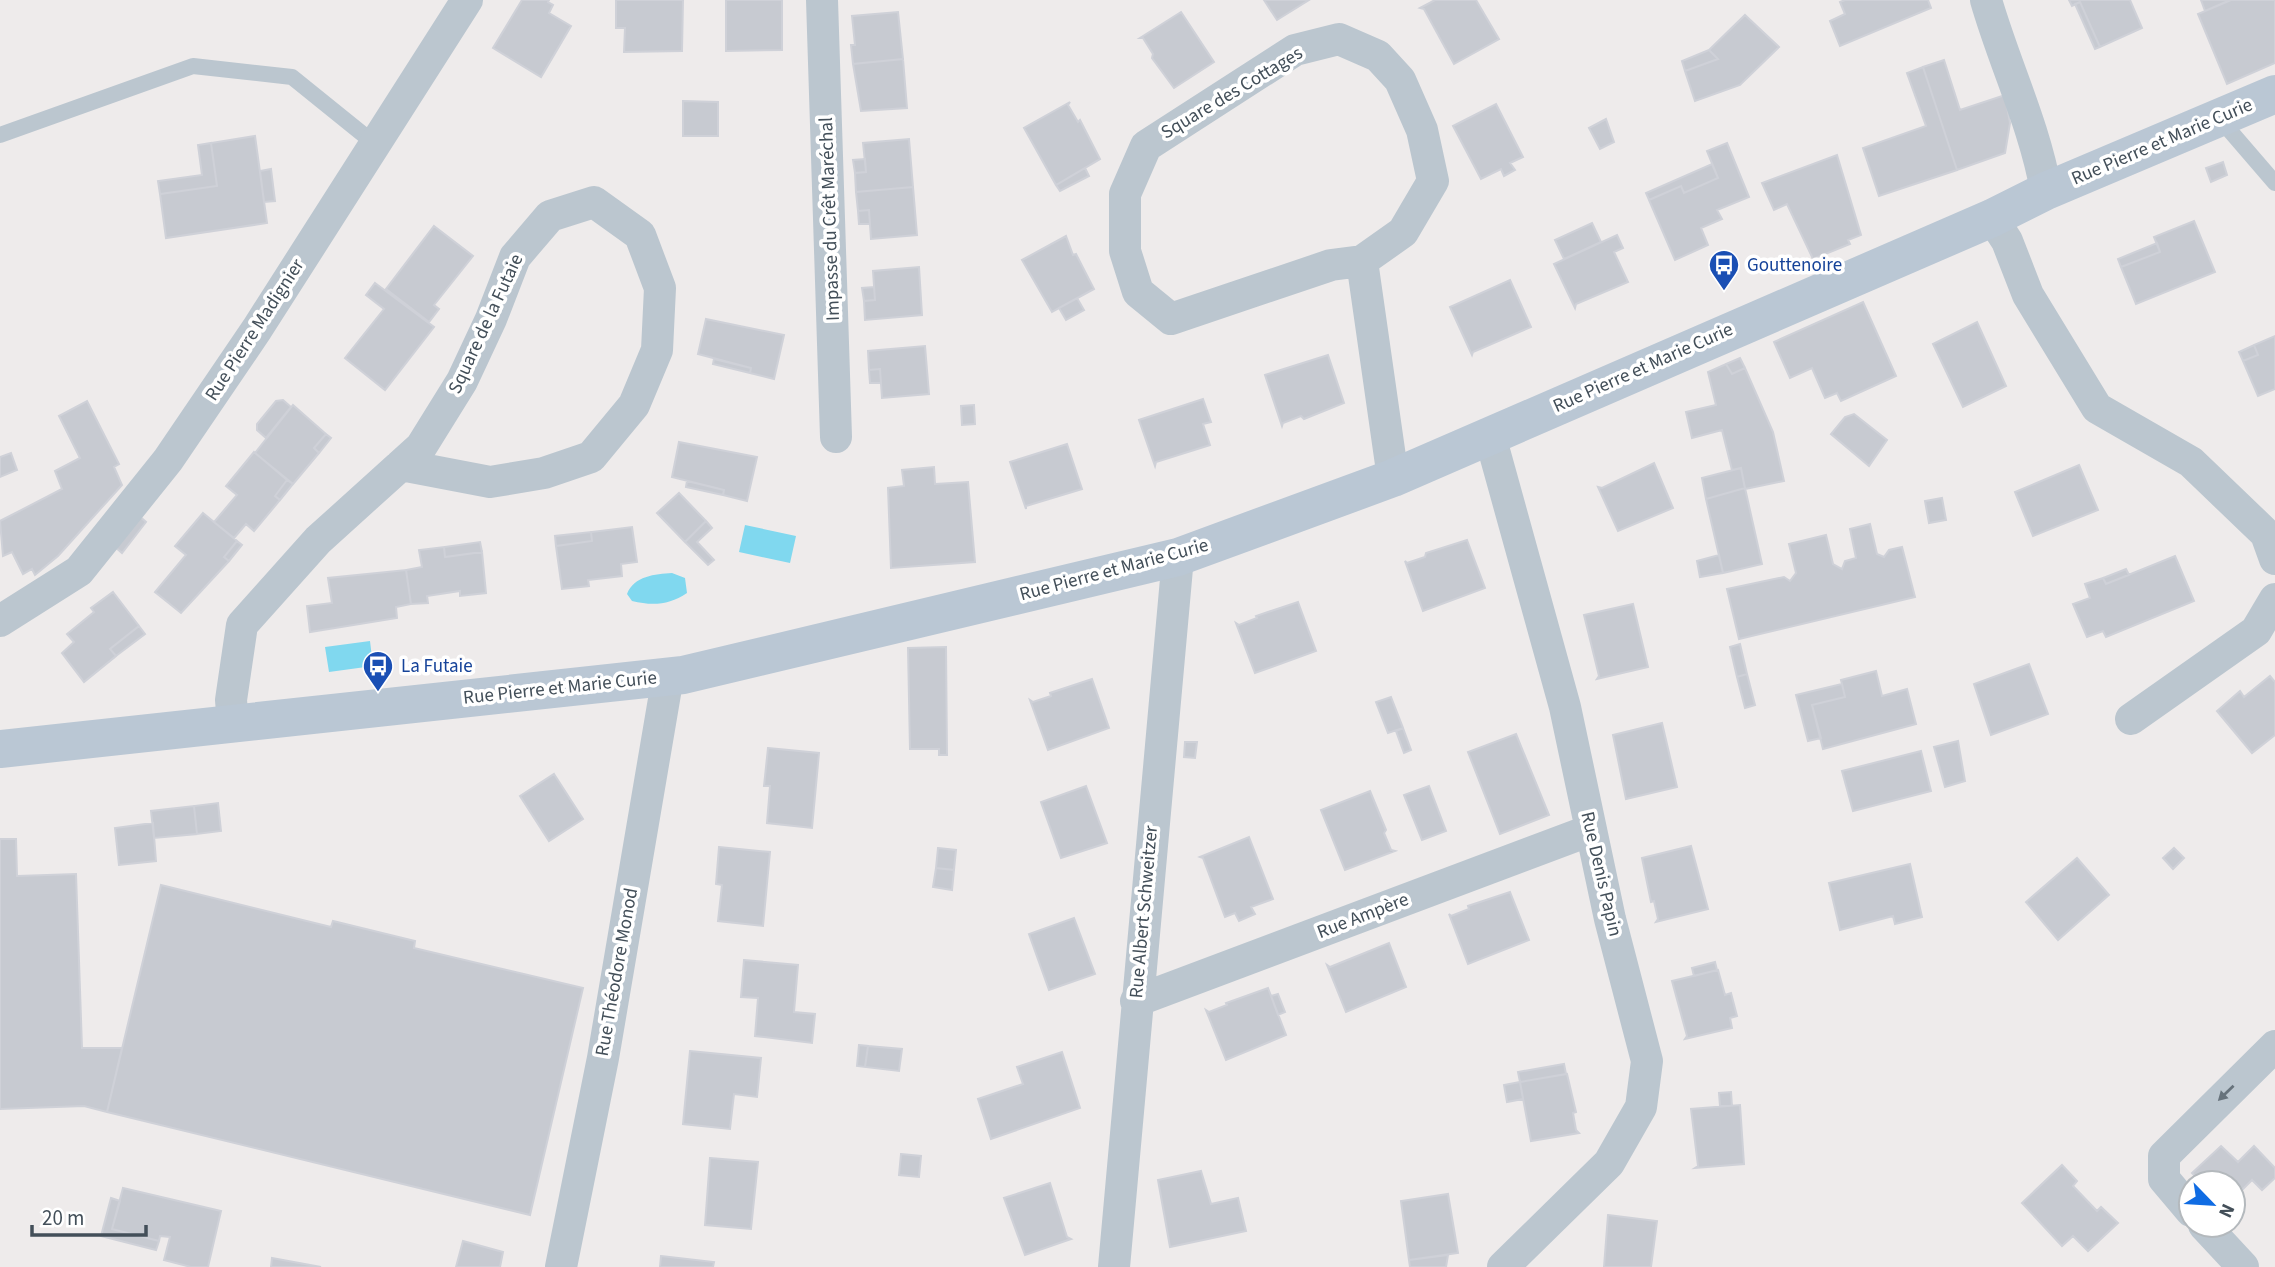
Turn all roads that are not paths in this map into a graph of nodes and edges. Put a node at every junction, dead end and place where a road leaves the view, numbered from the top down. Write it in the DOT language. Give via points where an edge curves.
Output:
graph roads {
  1 [pos="467,0"];
  2 [pos="822,0"];
  3 [pos="1986,0"];
  4 [pos="2275,94"];
  5 [pos="2219,118"];
  6 [pos="0,135"];
  7 [pos="375,144"];
  8 [pos="2275,183"];
  9 [pos="2046,191"];
  10 [pos="1992,218"];
  11 [pos="1362,261"];
  12 [pos="1490,436"];
  13 [pos="836,437"];
  14 [pos="401,465"];
  15 [pos="1393,478"];
  16 [pos="1178,557"];
  17 [pos="2275,559"];
  18 [pos="2275,599"];
  19 [pos="0,621"];
  20 [pos="668,676"];
  21 [pos="2131,719"];
  22 [pos="233,724"];
  23 [pos="0,750"];
  24 [pos="1591,830"];
  25 [pos="1136,1001"];
  26 [pos="2275,1046"];
  27 [pos="2177,1194"];
  28 [pos="2217,1239"];
  29 [pos="561,1267"];
  30 [pos="1114,1267"];
  31 [pos="1503,1267"];
  32 [pos="2243,1267"];
  1 -- 7 [label="street, Rue Pierre Madignier"];
  2 -- 13 [label="street, Impasse du Crêt Maréchal"];
  3 -- 9 [label="street" via="2041,162"];
  4 -- 5 [label="main road, Rue Pierre et Marie Curie"];
  5 -- 8 [label="lane"];
  5 -- 9 [label="main road, Rue Pierre et Marie Curie"];
  6 -- 7 [label="lane" via="192,66 292,77"];
  7 -- 19 [label="street, Rue Pierre Madignier" via="168,460 79,571"];
  9 -- 10 [label="main road, Rue Pierre et Marie Curie"];
  10 -- 12 [label="main road, Rue Pierre et Marie Curie"];
  10 -- 17 [label="street" via="2007,241 2028,295 2097,408 2191,463 2266,534"];
  11 -- 11 [label="street, Square des Cottages" via="1403,232 1433,181 1422,131 1400,80 1378,56 1339,39 1295,50 1146,146 1125,194 1125,251 1138,292 1171,319 1331,265"];
  11 -- 15 [label="street"];
  12 -- 15 [label="main road, Rue Pierre et Marie Curie"];
  12 -- 24 [label="street, Rue Denis Papin" via="1565,707"];
  14 -- 14 [label="street, Square de la Futaie" via="421,447 462,381 515,257 550,216 594,202 640,235 660,288 657,350 634,405 591,457 544,473 491,482"];
  14 -- 22 [label="street, Square de la Futaie" via="318,540 243,625 231,700"];
  15 -- 16 [label="main road, Rue Pierre et Marie Curie"];
  16 -- 20 [label="main road, Rue Pierre et Marie Curie"];
  16 -- 25 [label="street, Rue Albert Schweitzer"];
  18 -- 21 [label="street" via="2256,631"];
  20 -- 22 [label="main road, Rue Pierre et Marie Curie"];
  20 -- 29 [label="street, Rue Théodore Monod" via="603,1058"];
  22 -- 23 [label="main road, Rue Pierre et Marie Curie"];
  24 -- 25 [label="street, Rue Ampère"];
  24 -- 31 [label="street, Rue Denis Papin" via="1647,1061 1641,1107 1609,1163"];
  25 -- 30 [label="street, Rue Albert Schweitzer"];
  26 -- 27 [label="street, one-way" via="2164,1156 2164,1178"];
  28 -- 32 [label="street"];
}
